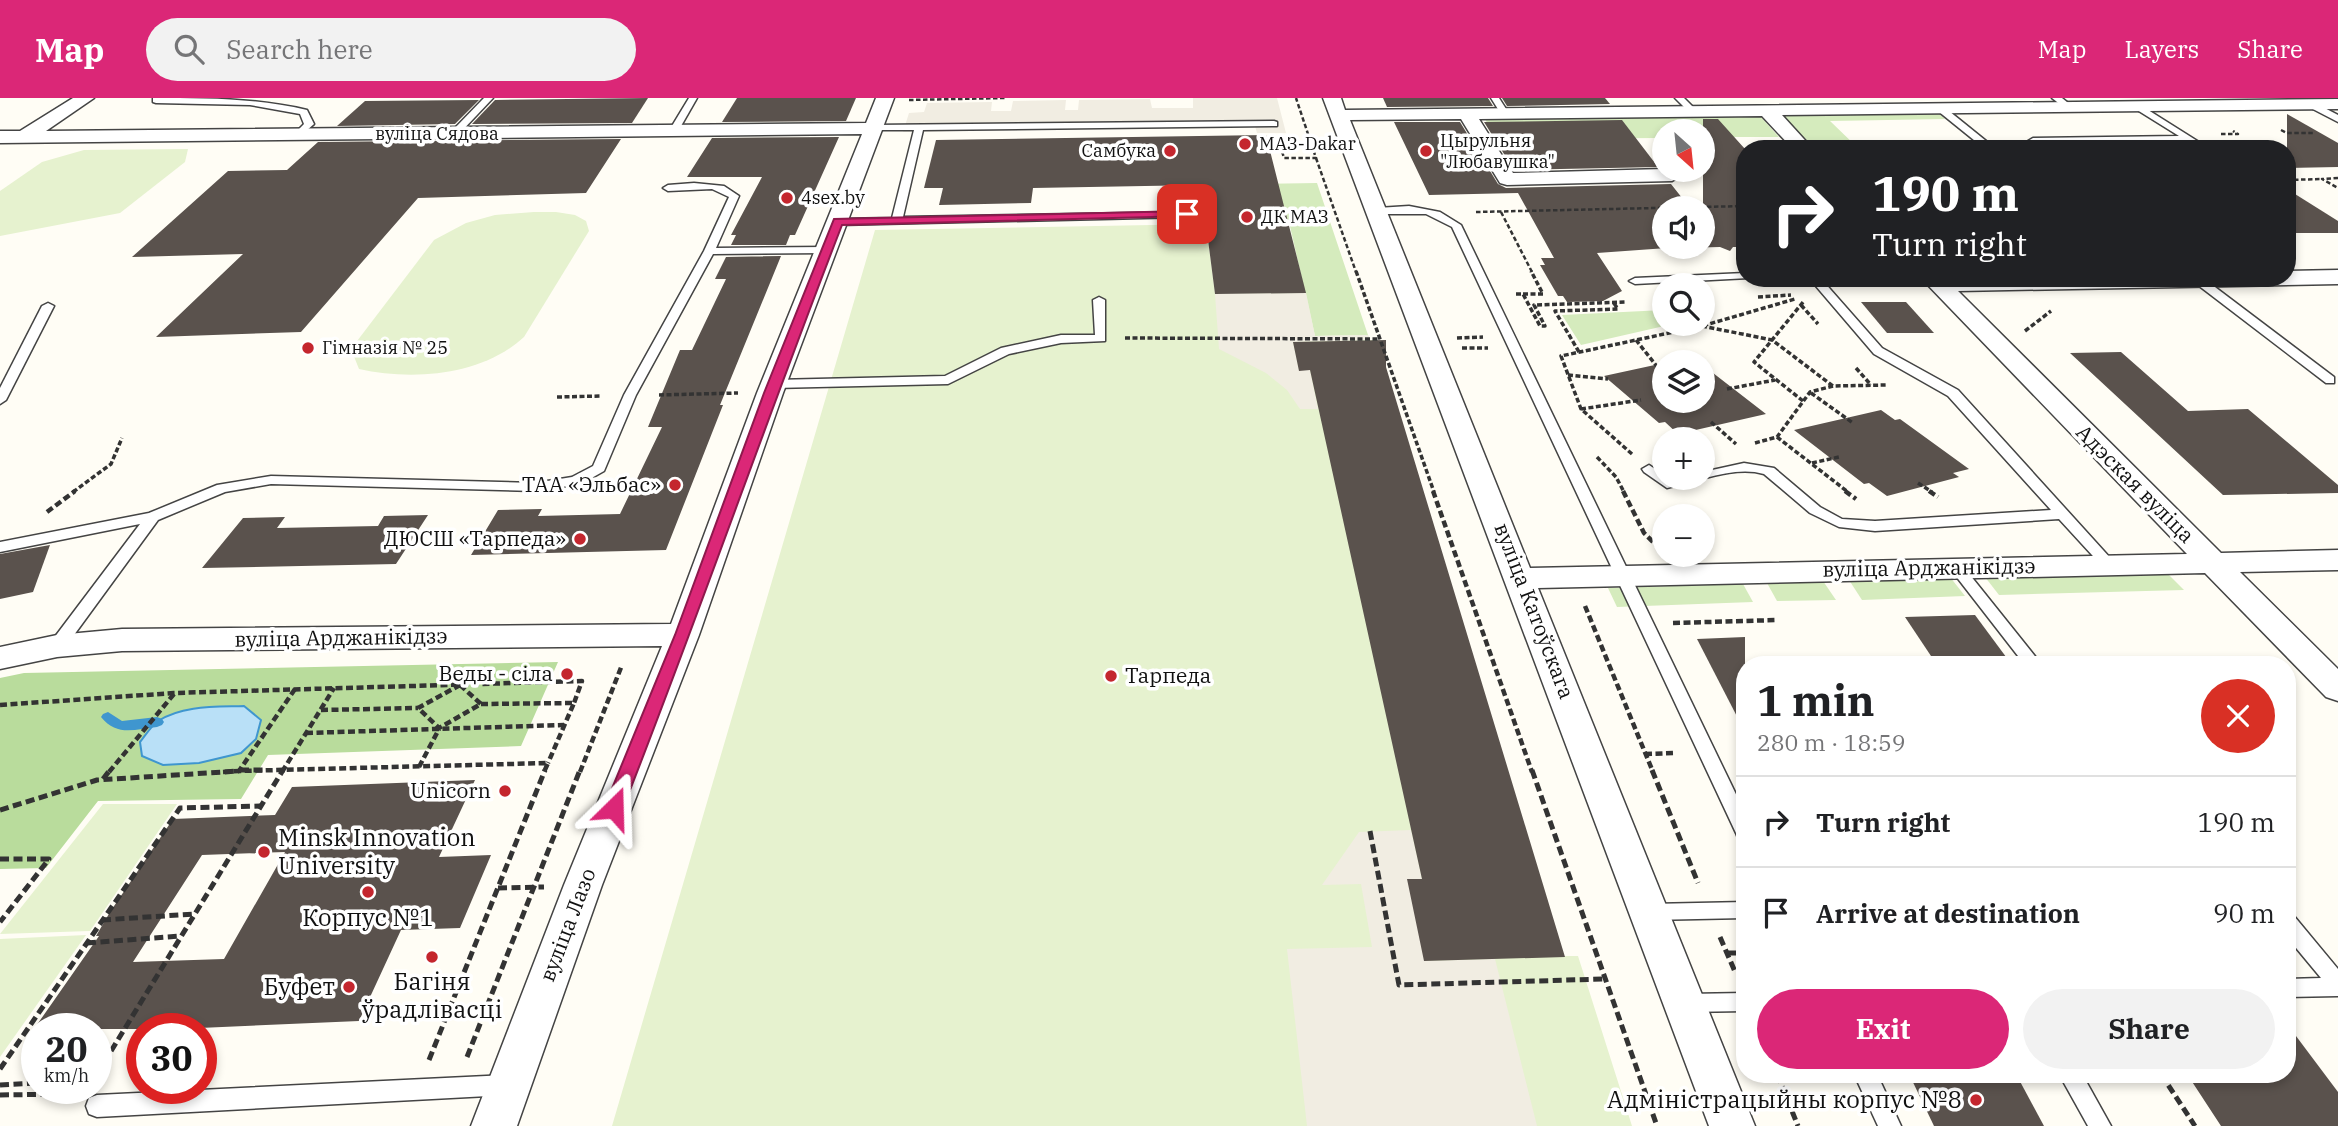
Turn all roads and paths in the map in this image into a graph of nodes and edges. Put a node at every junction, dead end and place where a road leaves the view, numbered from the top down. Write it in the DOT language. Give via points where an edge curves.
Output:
graph roads {
  1 [pos="85,98"];
  2 [pos="489,98"];
  3 [pos="692,98"];
  4 [pos="885,98"];
  5 [pos="1005,98"];
  6 [pos="1296,98"];
  7 [pos="1495,98"];
  8 [pos="1679,98"];
  9 [pos="156,100"];
  10 [pos="920,100"];
  11 [pos="2286,102"];
  12 [pos="2063,103"];
  13 [pos="2338,104"];
  14 [pos="2312,105"];
  15 [pos="1336,106"];
  16 [pos="2137,106"];
  17 [pos="1941,108"];
  18 [pos="1767,110"];
  19 [pos="1693,111"];
  20 [pos="1504,112"];
  21 [pos="1467,114"];
  22 [pos="2338,119"];
  23 [pos="1274,124"];
  24 [pos="875,128"];
  25 [pos="919,128"];
  26 [pos="674,131"];
  27 [pos="454,133"];
  28 [pos="298,135"];
  29 [pos="0,137"];
  30 [pos="23,137"];
  31 [pos="2189,139"];
  32 [pos="1795,140"];
  33 [pos="1980,140"];
  34 [pos="2111,140"];
  35 [pos="1280,146"];
  36 [pos="0,152"];
  37 [pos="1316,158"];
  38 [pos="1652,175"];
  39 [pos="2338,178"];
  40 [pos="2322,179"];
  41 [pos="2296,180"];
  42 [pos="668,188"];
  43 [pos="2338,188"];
  44 [pos="1736,206"];
  45 [pos="1377,211"];
  46 [pos="1501,212"];
  47 [pos="1440,213"];
  48 [pos="1187,214"];
  49 [pos="897,220"];
  50 [pos="832,236"];
  51 [pos="709,251"];
  52 [pos="1736,276"];
  53 [pos="2338,277"];
  54 [pos="2296,278"];
  55 [pos="1635,281"];
  56 [pos="1822,287"];
  57 [pos="1942,287"];
  58 [pos="2082,287"];
  59 [pos="2208,287"];
  60 [pos="1523,294"];
  61 [pos="1543,294"];
  62 [pos="1505,295"];
  63 [pos="1099,300"];
  64 [pos="1613,302"];
  65 [pos="1596,303"];
  66 [pos="1549,304"];
  67 [pos="48,306"];
  68 [pos="1715,322"];
  69 [pos="1715,329"];
  70 [pos="1655,336"];
  71 [pos="1101,338"];
  72 [pos="1456,338"];
  73 [pos="1380,339"];
  74 [pos="1636,340"];
  75 [pos="1772,340"];
  76 [pos="1511,342"];
  77 [pos="1460,348"];
  78 [pos="2002,349"];
  79 [pos="1579,352"];
  80 [pos="1652,360"];
  81 [pos="1568,375"];
  82 [pos="1608,379"];
  83 [pos="1776,380"];
  84 [pos="2330,380"];
  85 [pos="1936,383"];
  86 [pos="1833,386"];
  87 [pos="772,388"];
  88 [pos="1727,390"];
  89 [pos="1810,392"];
  90 [pos="630,395"];
  91 [pos="556,397"];
  92 [pos="0,400"];
  93 [pos="1641,400"];
  94 [pos="1804,401"];
  95 [pos="1581,409"];
  96 [pos="1710,422"];
  97 [pos="1853,423"];
  98 [pos="121,438"];
  99 [pos="1740,447"];
  100 [pos="1839,457"];
  101 [pos="1811,464"];
  102 [pos="1649,469"];
  103 [pos="1652,472"];
  104 [pos="1715,473"];
  105 [pos="1616,477"];
  106 [pos="1859,502"];
  107 [pos="45,513"];
  108 [pos="2063,514"];
  109 [pos="153,517"];
  110 [pos="1652,541"];
  111 [pos="0,547"];
  112 [pos="2338,560"];
  113 [pos="2212,562"];
  114 [pos="2108,564"];
  115 [pos="1957,568"];
  116 [pos="1621,575"];
  117 [pos="1573,576"];
  118 [pos="1521,578"];
  119 [pos="1777,620"];
  120 [pos="1644,624"];
  121 [pos="683,635"];
  122 [pos="57,646"];
  123 [pos="2027,656"];
  124 [pos="0,658"];
  125 [pos="460,685"];
  126 [pos="335,687"];
  127 [pos="2338,689"];
  128 [pos="295,690"];
  129 [pos="174,693"];
  130 [pos="574,702"];
  131 [pos="481,704"];
  132 [pos="0,705"];
  133 [pos="418,708"];
  134 [pos="320,710"];
  135 [pos="564,724"];
  136 [pos="439,728"];
  137 [pos="306,733"];
  138 [pos="548,763"];
  139 [pos="419,767"];
  140 [pos="239,771"];
  141 [pos="282,771"];
  142 [pos="103,779"];
  143 [pos="261,806"];
  144 [pos="0,810"];
  145 [pos="1736,814"];
  146 [pos="1370,831"];
  147 [pos="0,859"];
  148 [pos="498,888"];
  149 [pos="513,888"];
  150 [pos="1736,910"];
  151 [pos="1709,911"];
  152 [pos="1650,912"];
  153 [pos="194,914"];
  154 [pos="101,920"];
  155 [pos="0,922"];
  156 [pos="2296,933"];
  157 [pos="181,936"];
  158 [pos="86,943"];
  159 [pos="1736,953"];
  160 [pos="1604,979"];
  161 [pos="2338,985"];
  162 [pos="2296,987"];
  163 [pos="1736,1002"];
  164 [pos="1684,1003"];
  165 [pos="112,1050"];
  166 [pos="0,1069"];
  167 [pos="1781,1083"];
  168 [pos="1869,1083"];
  169 [pos="2075,1083"];
  170 [pos="2167,1083"];
  171 [pos="21,1084"];
  172 [pos="0,1085"];
  173 [pos="509,1085"];
  174 [pos="417,1090"];
  175 [pos="21,1095"];
  176 [pos="0,1096"];
  177 [pos="97,1106"];
  178 [pos="494,1126"];
  179 [pos="1657,1126"];
  180 [pos="1732,1126"];
  181 [pos="1798,1126"];
  182 [pos="1890,1126"];
  183 [pos="2101,1126"];
  184 [pos="2195,1126"];
  1 -- 30 [label="street"];
  2 -- 27 [label="lane"];
  3 -- 26 [label="lane"];
  4 -- 24 [label="street, вуліца Лазо"];
  5 -- 10 [label="path"];
  6 -- 37 [label="path"];
  7 -- 20 [label="lane"];
  8 -- 19 [label="lane"];
  9 -- 28 [label="lane" via="249,100 289,107 304,112 309,124"];
  11 -- 14 [label="street"];
  11 -- 16 [label="street"];
  12 -- 16 [label="street"];
  12 -- 17 [label="street"];
  13 -- 14 [label="street"];
  14 -- 22 [label="lane"];
  15 -- 21 [label="street"];
  15 -- 45 [label="street, вуліца Катоўскага"];
  16 -- 31 [label="lane"];
  17 -- 18 [label="street"];
  17 -- 33 [label="lane"];
  18 -- 19 [label="street"];
  18 -- 32 [label="street"];
  19 -- 21 [label="street"];
  21 -- 38 [label="street" via="1507,179"];
  23 -- 25 [label="lane"];
  24 -- 25 [label="lane"];
  24 -- 26 [label="street, вуліца Сядова"];
  24 -- 50 [label="street, вуліца Лазо"];
  25 -- 49 [label="lane"];
  26 -- 27 [label="street, вуліца Сядова"];
  27 -- 28 [label="street, вуліца Сядова"];
  28 -- 30 [label="street, вуліца Сядова"];
  29 -- 30 [label="street, вуліца Сядова"];
  30 -- 36 [label="street"];
  31 -- 34 [label="lane"];
  35 -- 37 [label="path" via="1284,158"];
  37 -- 73 [label="path"];
  39 -- 40 [label="path"];
  40 -- 41 [label="path"];
  40 -- 43 [label="path"];
  42 -- 51 [label="lane" via="727,188 734,196"];
  44 -- 46 [label="path"];
  45 -- 47 [label="lane"];
  45 -- 118 [label="street, вуліца Катоўскага"];
  46 -- 47 [label="path"];
  46 -- 61 [label="path"];
  47 -- 76 [label="lane" via="1456,225"];
  48 -- 49 [label="lane"];
  49 -- 50 [label="lane"];
  50 -- 51 [label="lane"];
  50 -- 87 [label="street, вуліца Лазо"];
  51 -- 90 [label="lane"];
  52 -- 55 [label="lane"];
  53 -- 54 [label="street"];
  56 -- 85 [label="lane" via="1878,351"];
  57 -- 78 [label="street, Адэская вуліца"];
  58 -- 78 [label="path"];
  59 -- 84 [label="lane"];
  60 -- 61 [label="path"];
  60 -- 62 [label="path"];
  60 -- 66 [label="path" via="1540,326 1545,326 1534,305"];
  61 -- 66 [label="path"];
  63 -- 71 [label="lane"];
  64 -- 79 [label="path" via="1618,309 1555,311"];
  65 -- 66 [label="path"];
  67 -- 92 [label="lane"];
  68 -- 75 [label="path" via="1809,295"];
  69 -- 75 [label="path"];
  70 -- 74 [label="path"];
  71 -- 73 [label="path"];
  71 -- 87 [label="lane" via="1061,339 1005,351 948,380"];
  72 -- 76 [label="path"];
  73 -- 160 [label="path"];
  74 -- 79 [label="path"];
  74 -- 80 [label="path"];
  75 -- 83 [label="path" via="1754,362"];
  75 -- 86 [label="path"];
  76 -- 77 [label="path"];
  76 -- 116 [label="lane"];
  78 -- 113 [label="street, Адэская вуліца"];
  79 -- 81 [label="path" via="1561,356"];
  81 -- 82 [label="path"];
  81 -- 95 [label="path"];
  83 -- 88 [label="path"];
  83 -- 94 [label="path"];
  85 -- 86 [label="path"];
  85 -- 108 [label="lane" via="1953,393"];
  86 -- 89 [label="path"];
  87 -- 90 [label="path"];
  87 -- 121 [label="street, вуліца Лазо"];
  89 -- 94 [label="path"];
  89 -- 97 [label="path"];
  90 -- 91 [label="path"];
  90 -- 109 [label="lane" via="599,468 576,481 535,487 271,480 222,488"];
  93 -- 95 [label="path"];
  94 -- 101 [label="path" via="1777,437"];
  95 -- 102 [label="path"];
  96 -- 99 [label="path"];
  98 -- 107 [label="path" via="111,464"];
  100 -- 101 [label="path"];
  101 -- 106 [label="path"];
  102 -- 103 [label="lane"];
  104 -- 108 [label="lane" via="1749,465 1769,471 1815,510 1839,523 1875,526"];
  105 -- 110 [label="path"];
  108 -- 114 [label="lane"];
  109 -- 111 [label="lane"];
  109 -- 122 [label="lane"];
  112 -- 113 [label="street, вуліца Арджанікідзэ"];
  113 -- 114 [label="street, вуліца Арджанікідзэ"];
  113 -- 127 [label="street, Адэская вуліца"];
  114 -- 115 [label="street, вуліца Арджанікідзэ"];
  115 -- 116 [label="street, вуліца Арджанікідзэ"];
  115 -- 123 [label="lane"];
  116 -- 117 [label="street, вуліца Арджанікідзэ"];
  116 -- 120 [label="lane"];
  117 -- 118 [label="street, вуліца Арджанікідзэ"];
  117 -- 151 [label="path"];
  118 -- 152 [label="street, вуліца Катоўскага"];
  119 -- 120 [label="path"];
  120 -- 145 [label="lane"];
  121 -- 122 [label="street, вуліца Арджанікідзэ" via="122,640"];
  121 -- 173 [label="street, вуліца Лазо"];
  122 -- 124 [label="street, вуліца Арджанікідзэ"];
  125 -- 126 [label="path"];
  125 -- 130 [label="path" via="582,681"];
  125 -- 131 [label="path"];
  125 -- 133 [label="path"];
  126 -- 128 [label="path"];
  126 -- 134 [label="path"];
  128 -- 129 [label="path"];
  128 -- 140 [label="path"];
  129 -- 132 [label="path"];
  129 -- 142 [label="path"];
  130 -- 131 [label="path"];
  130 -- 135 [label="path"];
  131 -- 136 [label="path"];
  133 -- 134 [label="path"];
  133 -- 136 [label="path"];
  134 -- 137 [label="path"];
  135 -- 136 [label="path"];
  135 -- 138 [label="path"];
  136 -- 137 [label="path"];
  136 -- 139 [label="path"];
  137 -- 141 [label="path"];
  138 -- 139 [label="path"];
  138 -- 148 [label="path"];
  139 -- 141 [label="path"];
  140 -- 141 [label="path"];
  140 -- 142 [label="path"];
  141 -- 143 [label="path"];
  142 -- 144 [label="path"];
  143 -- 153 [label="path"];
  143 -- 154 [label="path" via="180,808"];
  146 -- 160 [label="path" via="1399,985"];
  147 -- 155 [label="path" via="49,859"];
  148 -- 149 [label="path"];
  148 -- 174 [label="path"];
  150 -- 151 [label="lane"];
  151 -- 152 [label="lane"];
  151 -- 159 [label="path" via="1727,953"];
  152 -- 164 [label="street, вуліца Катоўскага"];
  153 -- 154 [label="path"];
  153 -- 157 [label="path"];
  154 -- 158 [label="path"];
  156 -- 161 [label="lane"];
  157 -- 158 [label="path"];
  157 -- 165 [label="path"];
  158 -- 166 [label="path"];
  160 -- 179 [label="path"];
  161 -- 162 [label="lane"];
  163 -- 164 [label="lane"];
  164 -- 180 [label="street, вуліца Катоўскага"];
  167 -- 181 [label="path"];
  168 -- 182 [label="lane"];
  169 -- 183 [label="lane"];
  170 -- 184 [label="path"];
  171 -- 172 [label="path"];
  173 -- 174 [label="lane"];
  173 -- 178 [label="street, вуліца Лазо"];
  174 -- 177 [label="lane"];
  175 -- 176 [label="path"];
}
